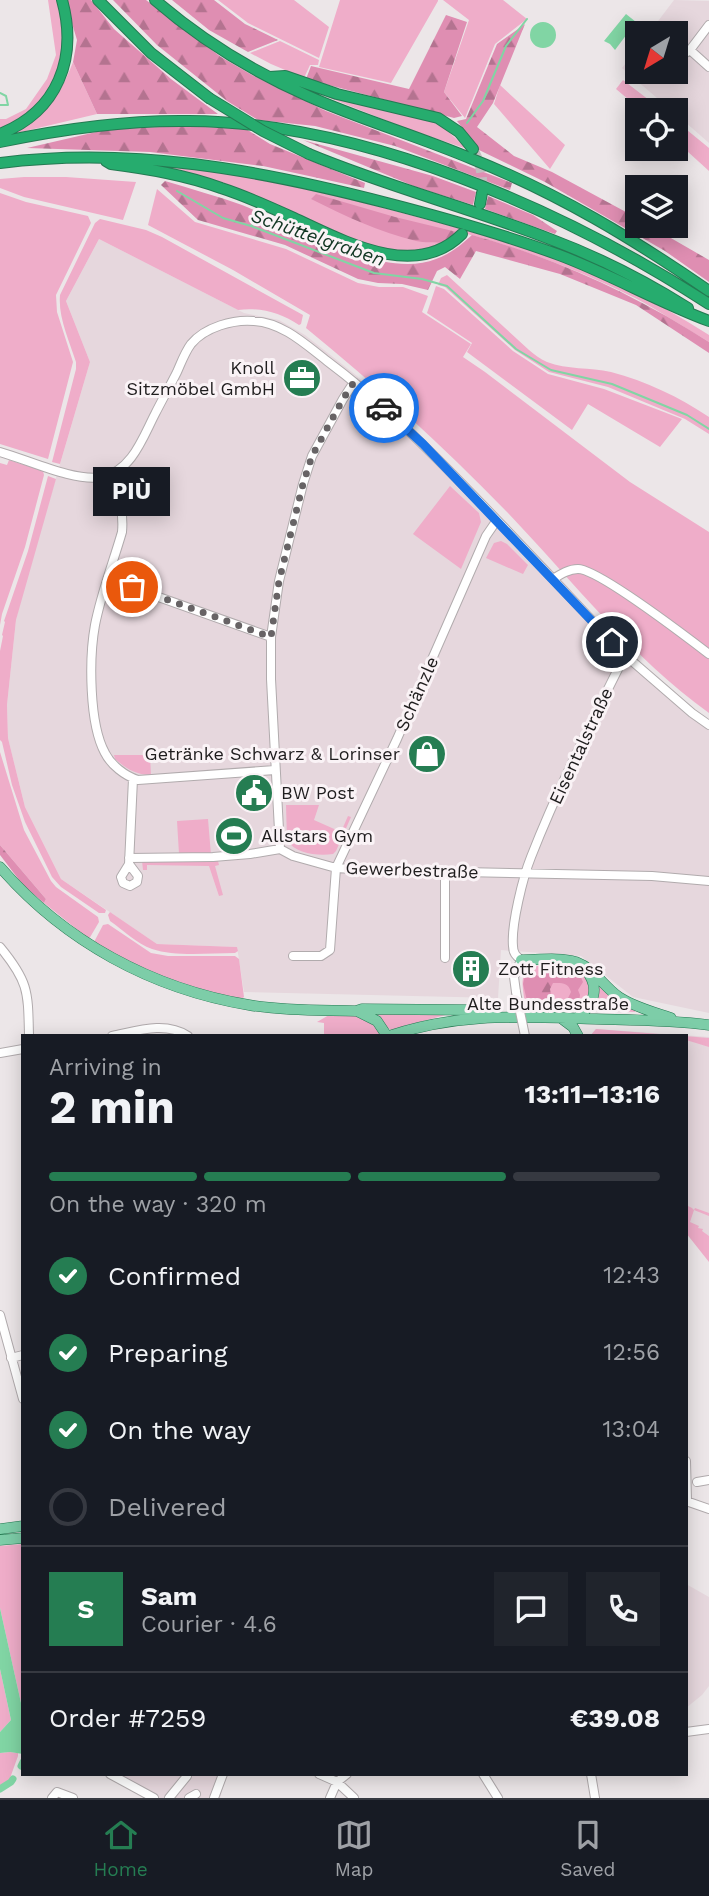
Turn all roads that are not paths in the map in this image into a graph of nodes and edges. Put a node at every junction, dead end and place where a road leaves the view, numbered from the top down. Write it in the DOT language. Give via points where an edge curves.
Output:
graph roads {
  1 [pos="62,0"];
  2 [pos="98,0"];
  3 [pos="155,0"];
  4 [pos="709,25"];
  5 [pos="690,50"];
  6 [pos="709,67"];
  7 [pos="268,77"];
  8 [pos="0,134"];
  9 [pos="0,142"];
  10 [pos="473,149"];
  11 [pos="97,157"];
  12 [pos="0,163"];
  13 [pos="462,234"];
  14 [pos="709,291"];
  15 [pos="709,304"];
  16 [pos="709,321"];
  17 [pos="354,382"];
  18 [pos="0,452"];
  19 [pos="111,474"];
  20 [pos="497,520"];
  21 [pos="108,579"];
  22 [pos="553,579"];
  23 [pos="271,637"];
  24 [pos="709,654"];
  25 [pos="625,655"];
  26 [pos="709,725"];
  27 [pos="275,770"];
  28 [pos="133,779"];
  29 [pos="280,849"];
  30 [pos="0,867"];
  31 [pos="336,868"];
  32 [pos="445,872"];
  33 [pos="526,874"];
  34 [pos="709,881"];
  35 [pos="0,947"];
  36 [pos="293,956"];
  37 [pos="445,958"];
  38 [pos="521,960"];
  39 [pos="579,963"];
  40 [pos="356,1011"];
  41 [pos="493,1017"];
  42 [pos="561,1018"];
  43 [pos="577,1018"];
  44 [pos="594,1019"];
  45 [pos="681,1022"];
  46 [pos="709,1025"];
  47 [pos="29,1034"];
  48 [pos="125,1034"];
  49 [pos="184,1034"];
  50 [pos="387,1034"];
  51 [pos="395,1034"];
  52 [pos="525,1034"];
  53 [pos="578,1034"];
  54 [pos="582,1034"];
  55 [pos="21,1049"];
  56 [pos="0,1052"];
  57 [pos="0,1315"];
  58 [pos="21,1356"];
  59 [pos="11,1358"];
  60 [pos="21,1392"];
  61 [pos="709,1480"];
  62 [pos="697,1482"];
  63 [pos="688,1501"];
  64 [pos="709,1509"];
  65 [pos="709,1729"];
  66 [pos="688,1732"];
  67 [pos="114,1776"];
  68 [pos="222,1776"];
  69 [pos="324,1776"];
  70 [pos="344,1776"];
  71 [pos="484,1776"];
  72 [pos="591,1776"];
  73 [pos="184,1777"];
  74 [pos="337,1782"];
  75 [pos="52,1798"];
  76 [pos="73,1798"];
  77 [pos="154,1798"];
  78 [pos="169,1798"];
  79 [pos="214,1798"];
  80 [pos="330,1798"];
  81 [pos="354,1798"];
  82 [pos="498,1798"];
  83 [pos="595,1798"];
  1 -- 8 [label="highway" via="68,36 56,87 40,109"];
  2 -- 16 [label="highway, bridge" via="151,53 209,98 263,131 368,177 576,249"];
  3 -- 7 [label="highway" via="203,38"];
  4 -- 5 [label="street"];
  5 -- 6 [label="street"];
  7 -- 10 [label="highway" via="285,76 337,94 438,118"];
  7 -- 14 [label="highway" via="537,187 615,229"];
  9 -- 15 [label="highway" via="108,125 191,121 268,127 342,142 434,169 519,202 617,249"];
  11 -- 12 [label="highway"];
  11 -- 13 [label="highway" via="221,188 386,254 428,254"];
  11 -- 16 [label="highway" via="232,169 427,214 553,253"];
  17 -- 19 [label="street" via="298,338 272,324 225,324 193,342 136,451"];
  17 -- 20 [label="street"];
  17 -- 23 [label="street" via="312,456 279,581"];
  18 -- 19 [label="street" via="79,476"];
  19 -- 21 [label="street" via="123,518"];
  20 -- 22 [label="street"];
  20 -- 31 [label="street, Schänzle"];
  21 -- 23 [label="street"];
  21 -- 28 [label="street" via="93,634 95,714 106,756"];
  22 -- 24 [label="street" via="577,569 591,573"];
  22 -- 25 [label="street"];
  23 -- 27 [label="street"];
  25 -- 26 [label="street"];
  25 -- 33 [label="street, Eisentalstraße" via="544,825"];
  27 -- 28 [label="street"];
  27 -- 29 [label="street"];
  28 -- 29 [label="street" via="129,861"];
  29 -- 31 [label="street"];
  30 -- 40 [label="main road" via="50,916 88,944 148,976 249,1005"];
  31 -- 32 [label="street, Gewerbestraße"];
  31 -- 36 [label="street, Gewerbestraße" via="330,950 321,956"];
  32 -- 33 [label="street, Gewerbestraße"];
  32 -- 37 [label="street"];
  33 -- 34 [label="street, Gewerbestraße"];
  33 -- 38 [label="street, Eisentalstraße" via="513,945"];
  35 -- 47 [label="street" via="17,967 28,995"];
  38 -- 39 [label="main road"];
  38 -- 52 [label="street, Eisentalstraße, bridge" via="514,976"];
  39 -- 43 [label="main road" via="592,981 594,998"];
  39 -- 45 [label="main road" via="624,1000"];
  40 -- 41 [label="main road" via="473,1010"];
  40 -- 50 [label="main road" via="377,1021"];
  41 -- 42 [label="main road, Alte Bundesstraße"];
  41 -- 51 [label="main road, Alte Bundesstraße" via="435,1023"];
  42 -- 43 [label="main road, Alte Bundesstraße"];
  42 -- 53 [label="main road"];
  43 -- 44 [label="main road, Alte Bundesstraße"];
  44 -- 45 [label="main road, Alte Bundesstraße"];
  44 -- 54 [label="main road"];
  45 -- 46 [label="main road, Alte Bundesstraße"];
  48 -- 49 [label="street" via="165,1028"];
  55 -- 56 [label="street"];
  57 -- 59 [label="street"];
  58 -- 59 [label="street"];
  59 -- 60 [label="street"];
  61 -- 62 [label="street"];
  63 -- 64 [label="street"];
  65 -- 66 [label="street"];
  67 -- 77 [label="street"];
  68 -- 79 [label="street"];
  69 -- 74 [label="street"];
  70 -- 74 [label="street"];
  71 -- 82 [label="street"];
  72 -- 83 [label="street"];
  73 -- 78 [label="street"];
  74 -- 80 [label="street"];
  74 -- 81 [label="street"];
  75 -- 76 [label="street" via="57,1792"];
}
